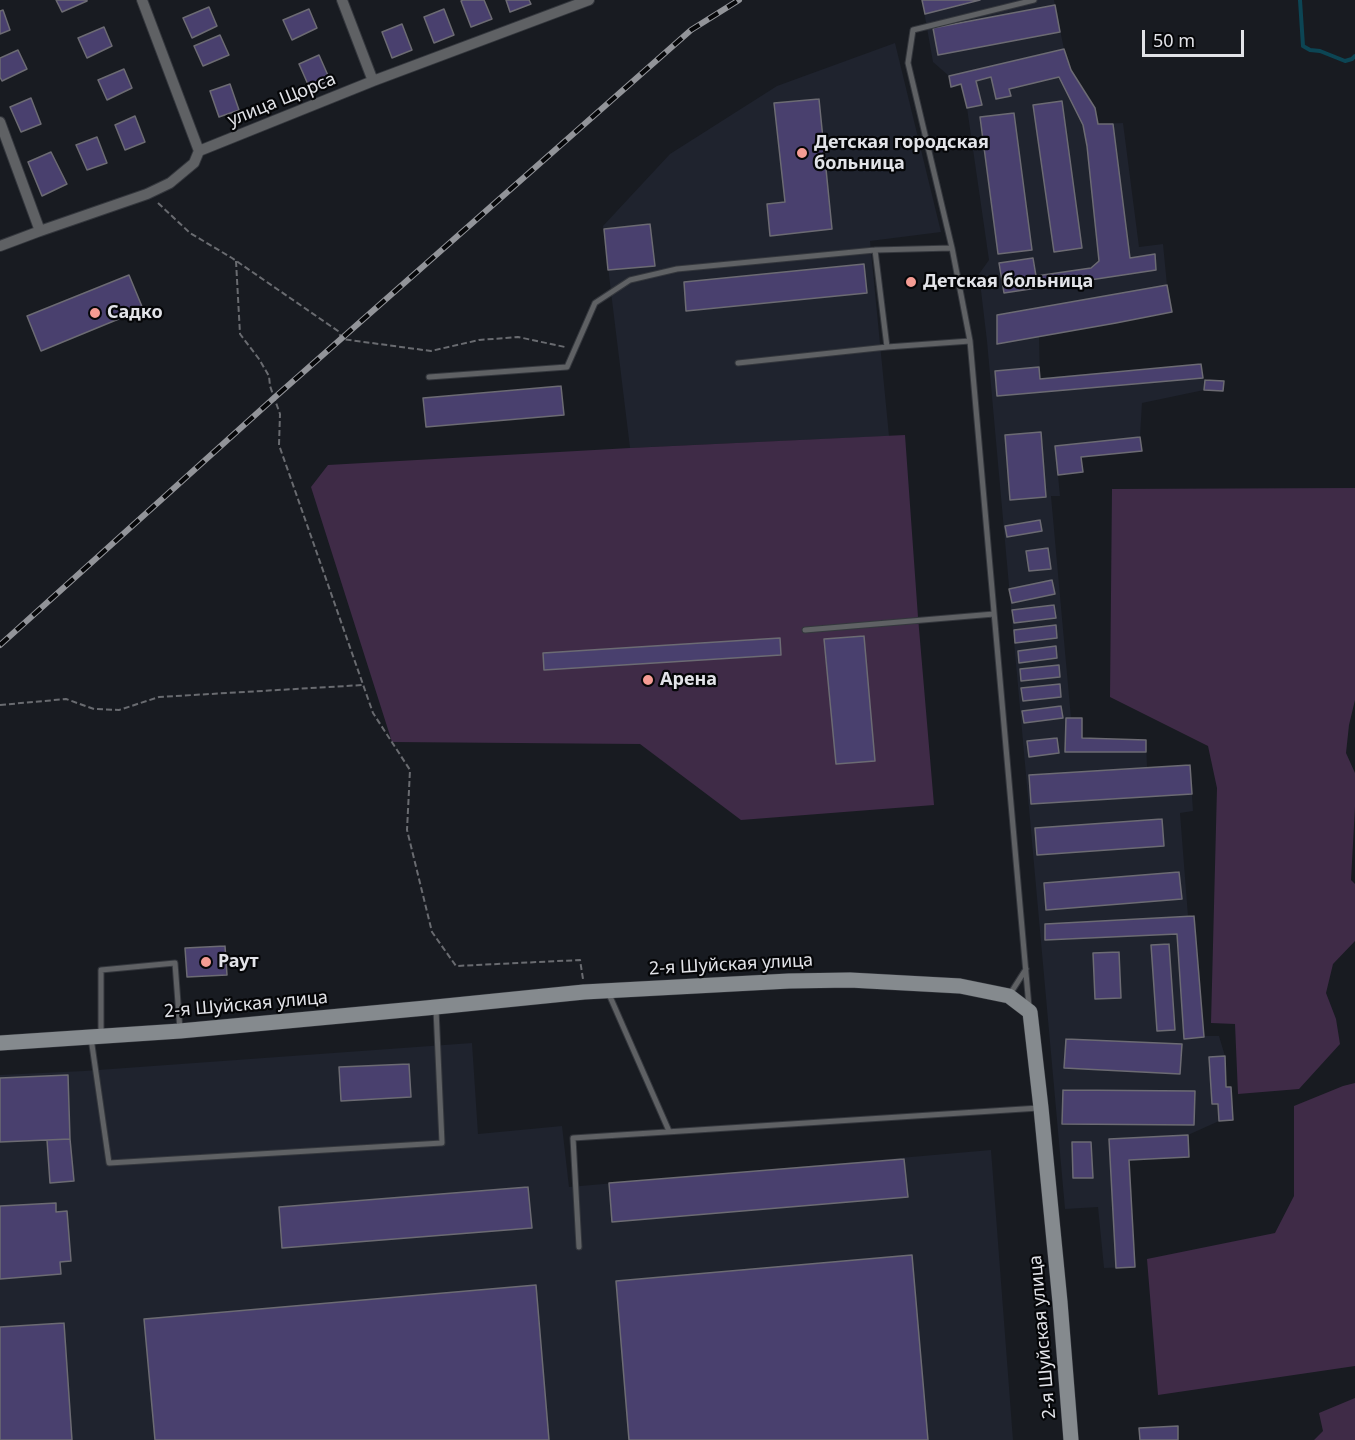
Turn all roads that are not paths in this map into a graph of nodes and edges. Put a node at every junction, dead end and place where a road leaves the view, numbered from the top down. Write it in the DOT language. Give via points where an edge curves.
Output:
graph roads {
  1 [pos="142,0"];
  2 [pos="342,0"];
  3 [pos="589,0"];
  4 [pos="1034,0"];
  5 [pos="373,81"];
  6 [pos="0,122"];
  7 [pos="199,151"];
  8 [pos="40,231"];
  9 [pos="0,246"];
  10 [pos="952,249"];
  11 [pos="875,250"];
  12 [pos="970,341"];
  13 [pos="887,347"];
  14 [pos="738,363"];
  15 [pos="429,377"];
  16 [pos="994,614"];
  17 [pos="805,630"];
  18 [pos="1026,969"];
  19 [pos="607,991"];
  20 [pos="1009,996"];
  21 [pos="436,1007"];
  22 [pos="1030,1012"];
  23 [pos="180,1030"];
  24 [pos="96,1036"];
  25 [pos="0,1043"];
  26 [pos="1041,1108"];
  27 [pos="669,1131"];
  28 [pos="579,1247"];
  29 [pos="1071,1440"];
  1 -- 7 [label="street"];
  2 -- 5 [label="street"];
  3 -- 5 [label="street, улица Щорса"];
  4 -- 10 [label="lane" via="913,30 908,63"];
  5 -- 7 [label="street, улица Щорса"];
  6 -- 8 [label="street"];
  7 -- 8 [label="street" via="194,163 170,183"];
  8 -- 9 [label="street"];
  10 -- 11 [label="lane"];
  10 -- 12 [label="lane"];
  11 -- 13 [label="lane"];
  11 -- 15 [label="lane" via="676,269 630,280 595,303 567,367"];
  12 -- 13 [label="lane"];
  12 -- 16 [label="lane"];
  13 -- 14 [label="lane"];
  16 -- 17 [label="lane"];
  16 -- 18 [label="lane"];
  18 -- 20 [label="lane"];
  18 -- 22 [label="lane"];
  19 -- 20 [label="street, 2-я Шуйская улица" via="850,980 960,986"];
  19 -- 21 [label="street, 2-я Шуйская улица"];
  19 -- 27 [label="lane"];
  20 -- 22 [label="street, 2-я Шуйская улица"];
  21 -- 23 [label="street, 2-я Шуйская улица"];
  21 -- 24 [label="lane" via="442,1143 109,1164"];
  22 -- 26 [label="street, 2-я Шуйская улица"];
  23 -- 24 [label="street, 2-я Шуйская улица"];
  23 -- 24 [label="lane" via="175,963 101,970"];
  24 -- 25 [label="street, 2-я Шуйская улица"];
  26 -- 27 [label="lane"];
  26 -- 29 [label="street, 2-я Шуйская улица"];
  27 -- 28 [label="lane" via="573,1138"];
}
